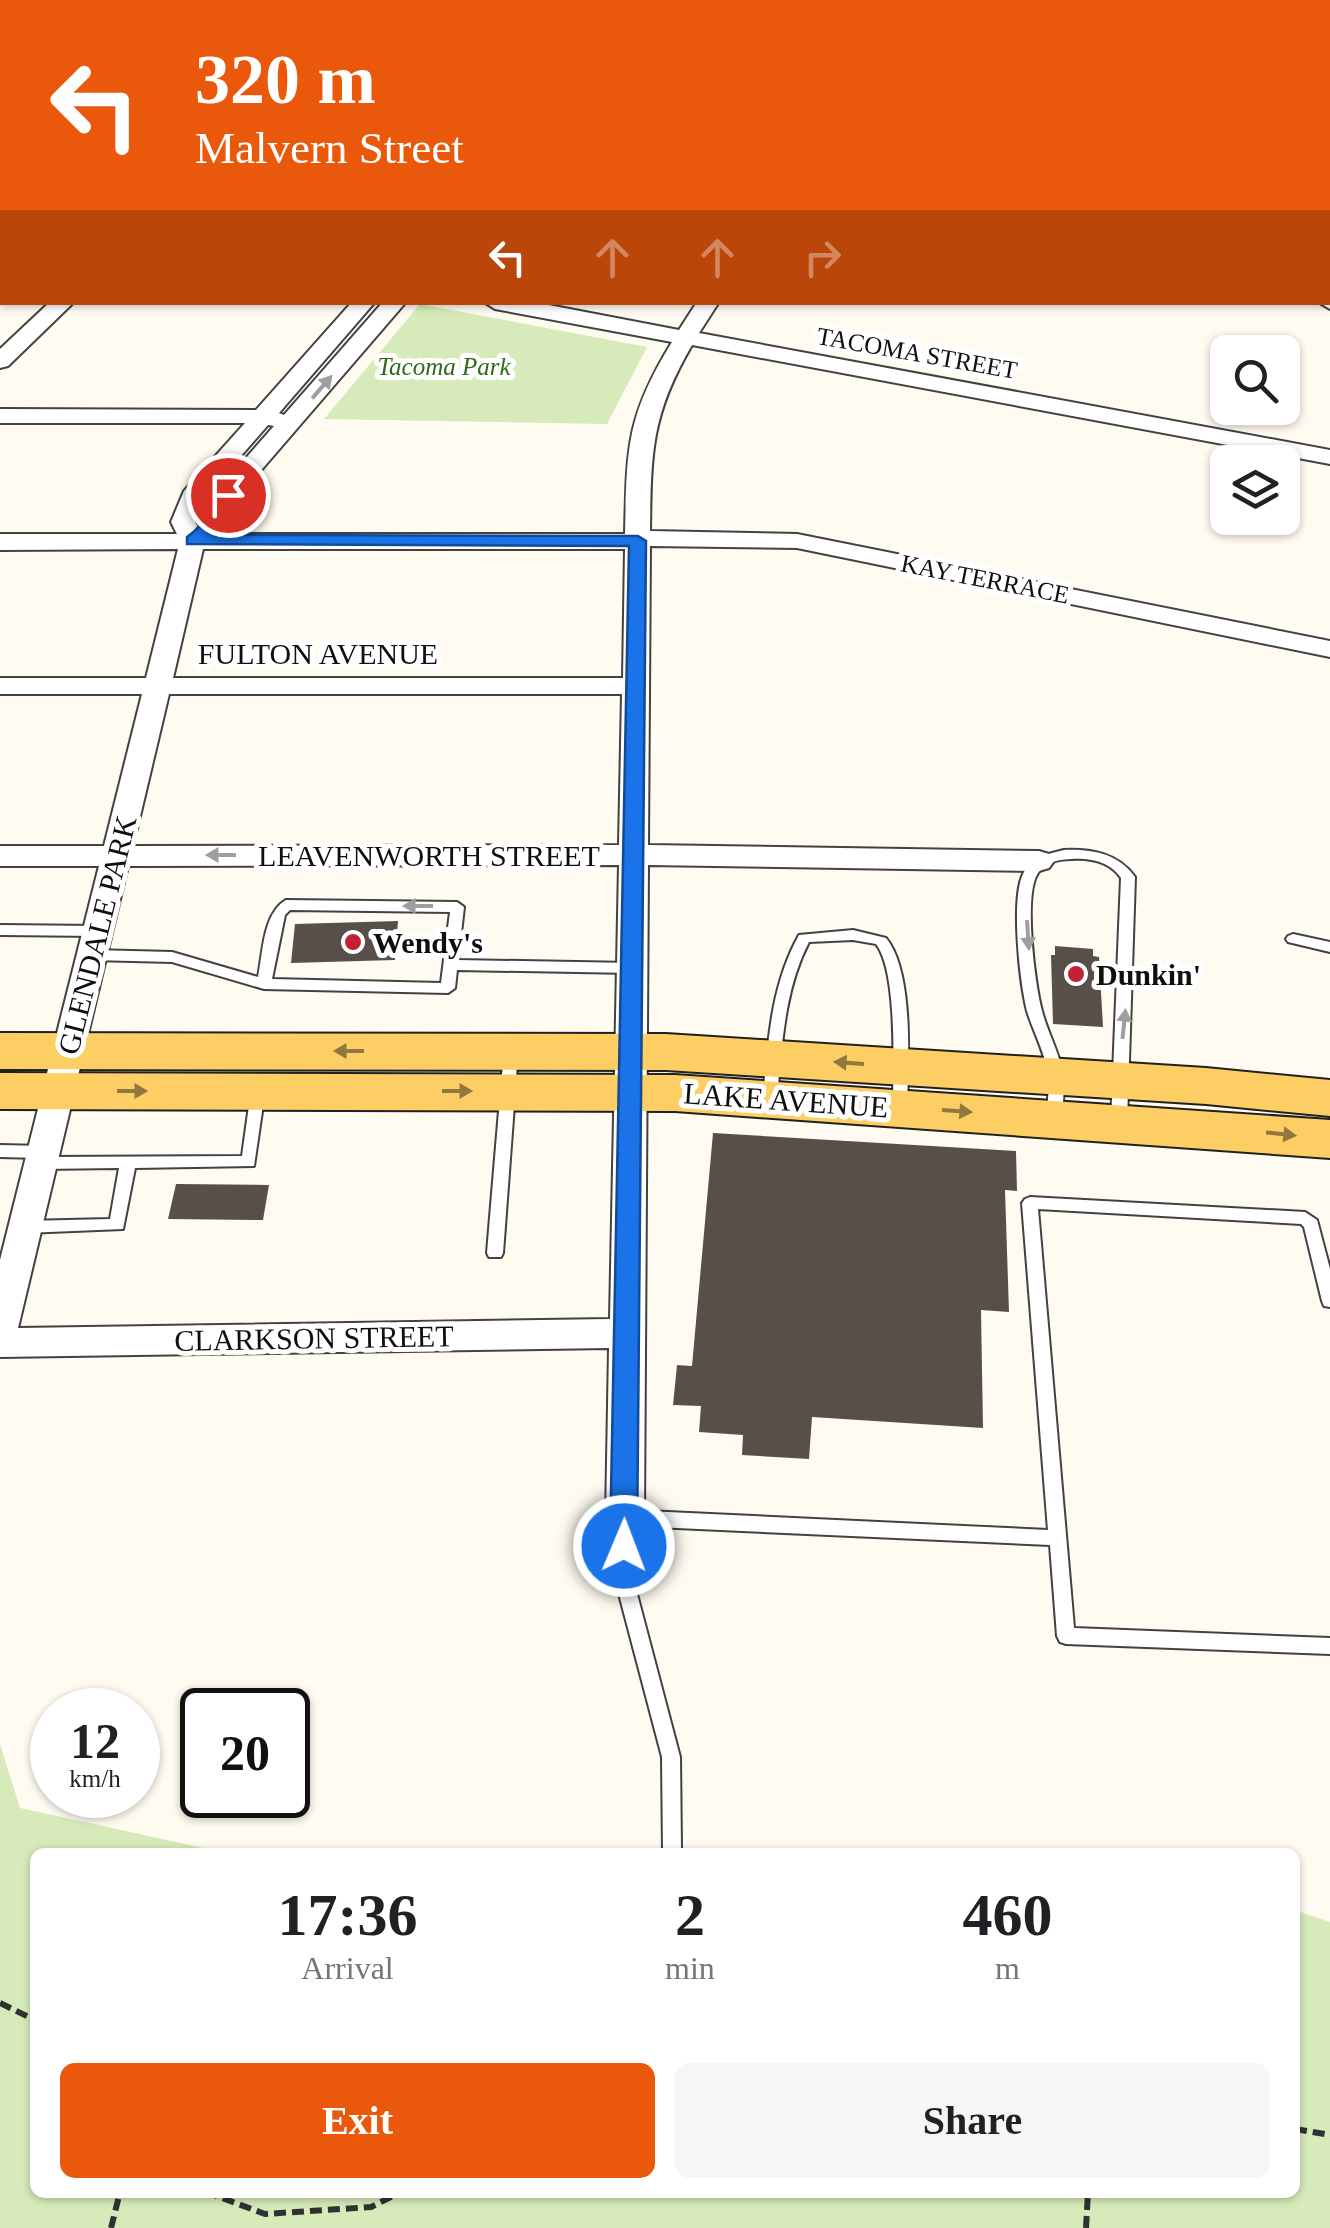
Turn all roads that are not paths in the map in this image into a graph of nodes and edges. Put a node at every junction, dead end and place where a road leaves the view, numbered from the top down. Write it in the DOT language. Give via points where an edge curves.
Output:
graph roads {
  1 [pos="59,305"];
  2 [pos="361,305"];
  3 [pos="392,305"];
  4 [pos="510,305"];
  5 [pos="706,305"];
  6 [pos="686,338"];
  7 [pos="0,361"];
  8 [pos="0,416"];
  9 [pos="263,416"];
  10 [pos="291,422"];
  11 [pos="1330,457"];
  12 [pos="194,540"];
  13 [pos="638,540"];
  14 [pos="0,542"];
  15 [pos="1330,649"];
  16 [pos="158,685"];
  17 [pos="0,686"];
  18 [pos="636,686"];
  19 [pos="116,855"];
  20 [pos="0,856"];
  21 [pos="634,856"];
  22 [pos="1039,860"];
  23 [pos="0,930"];
  24 [pos="1293,939"];
  25 [pos="95,943"];
  26 [pos="1330,947"];
  27 [pos="452,965"];
  28 [pos="632,968"];
  29 [pos="264,984"];
  30 [pos="0,1050"];
  31 [pos="64,1070"];
  32 [pos="509,1071"];
  33 [pos="631,1072"];
  34 [pos="772,1078"];
  35 [pos="900,1087"];
  36 [pos="0,1091"];
  37 [pos="258,1091"];
  38 [pos="1055,1097"];
  39 [pos="1330,1098"];
  40 [pos="1120,1101"];
  41 [pos="1330,1139"];
  42 [pos="0,1151"];
  43 [pos="42,1158"];
  44 [pos="128,1162"];
  45 [pos="16,1234"];
  46 [pos="495,1253"];
  47 [pos="1330,1301"];
  48 [pos="0,1331"];
  49 [pos="628,1334"];
  50 [pos="0,1343"];
  51 [pos="625,1518"];
  52 [pos="1058,1538"];
  53 [pos="1330,1646"];
  54 [pos="671,1848"];
  1 -- 7 [label="street"];
  2 -- 9 [label="street, GLENDALE PARK"];
  10 -- 3 [label="street, GLENDALE PARK, one-way"];
  4 -- 6 [label="street, TACOMA STREET"];
  5 -- 6 [label="street"];
  6 -- 11 [label="street, TACOMA STREET"];
  6 -- 13 [label="street" via="642,430"];
  8 -- 9 [label="street"];
  9 -- 10 [label="street"];
  9 -- 12 [label="street, GLENDALE PARK" via="189,502 183,527"];
  10 -- 12 [label="street, GLENDALE PARK" via="224,500 210,530"];
  12 -- 13 [label="street, KAY TERRACE"];
  12 -- 14 [label="street, KAY TERRACE"];
  12 -- 16 [label="street, GLENDALE PARK"];
  13 -- 15 [label="street, KAY TERRACE" via="797,541"];
  13 -- 18 [label="street"];
  16 -- 17 [label="street, FULTON AVENUE"];
  16 -- 18 [label="street, FULTON AVENUE"];
  16 -- 19 [label="street, GLENDALE PARK"];
  18 -- 21 [label="street"];
  19 -- 20 [label="street, LEAVENWORTH STREET"];
  21 -- 19 [label="street, LEAVENWORTH STREET, one-way"];
  19 -- 25 [label="street, GLENDALE PARK"];
  21 -- 22 [label="street, LEAVENWORTH STREET"];
  21 -- 28 [label="street"];
  22 -- 38 [label="lane, one-way" via="1026,884 1033,1003 1050,1046"];
  40 -- 22 [label="lane, one-way" via="1130,890 1125,870 1107,858 1052,854"];
  23 -- 25 [label="lane"];
  24 -- 26 [label="lane"];
  25 -- 29 [label="lane"];
  25 -- 31 [label="street, GLENDALE PARK"];
  27 -- 28 [label="lane"];
  27 -- 29 [label="lane" via="448,988"];
  27 -- 29 [label="lane, one-way" via="456,906 286,906 278,914"];
  28 -- 33 [label="street"];
  30 -- 31 [label="main road, LAKE AVENUE"];
  32 -- 31 [label="main road, LAKE AVENUE, one-way"];
  31 -- 36 [label="main road, LAKE AVENUE"];
  31 -- 37 [label="main road, LAKE AVENUE, one-way"];
  31 -- 43 [label="street, GLENDALE PARK"];
  32 -- 33 [label="main road, LAKE AVENUE"];
  37 -- 32 [label="main road, LAKE AVENUE, one-way"];
  32 -- 46 [label="lane"];
  33 -- 34 [label="main road, LAKE AVENUE"];
  33 -- 49 [label="street"];
  34 -- 35 [label="main road, LAKE AVENUE"];
  34 -- 35 [label="lane" via="797,949 804,938 854,936 890,949"];
  35 -- 38 [label="main road, LAKE AVENUE"];
  37 -- 44 [label="lane" via="249,1162"];
  38 -- 40 [label="main road, LAKE AVENUE"];
  39 -- 40 [label="main road, LAKE AVENUE"];
  40 -- 41 [label="main road, LAKE AVENUE, one-way"];
  42 -- 43 [label="lane"];
  43 -- 44 [label="lane"];
  43 -- 45 [label="street, GLENDALE PARK"];
  44 -- 45 [label="lane" via="117,1225"];
  45 -- 48 [label="street, GLENDALE PARK"];
  47 -- 52 [label="lane" via="1305,1218 1030,1203"];
  49 -- 50 [label="street, CLARKSON STREET"];
  49 -- 51 [label="street"];
  51 -- 52 [label="lane"];
  51 -- 54 [label="lane" via="622,1575 671,1757"];
  52 -- 53 [label="lane" via="1066,1636"];
}
